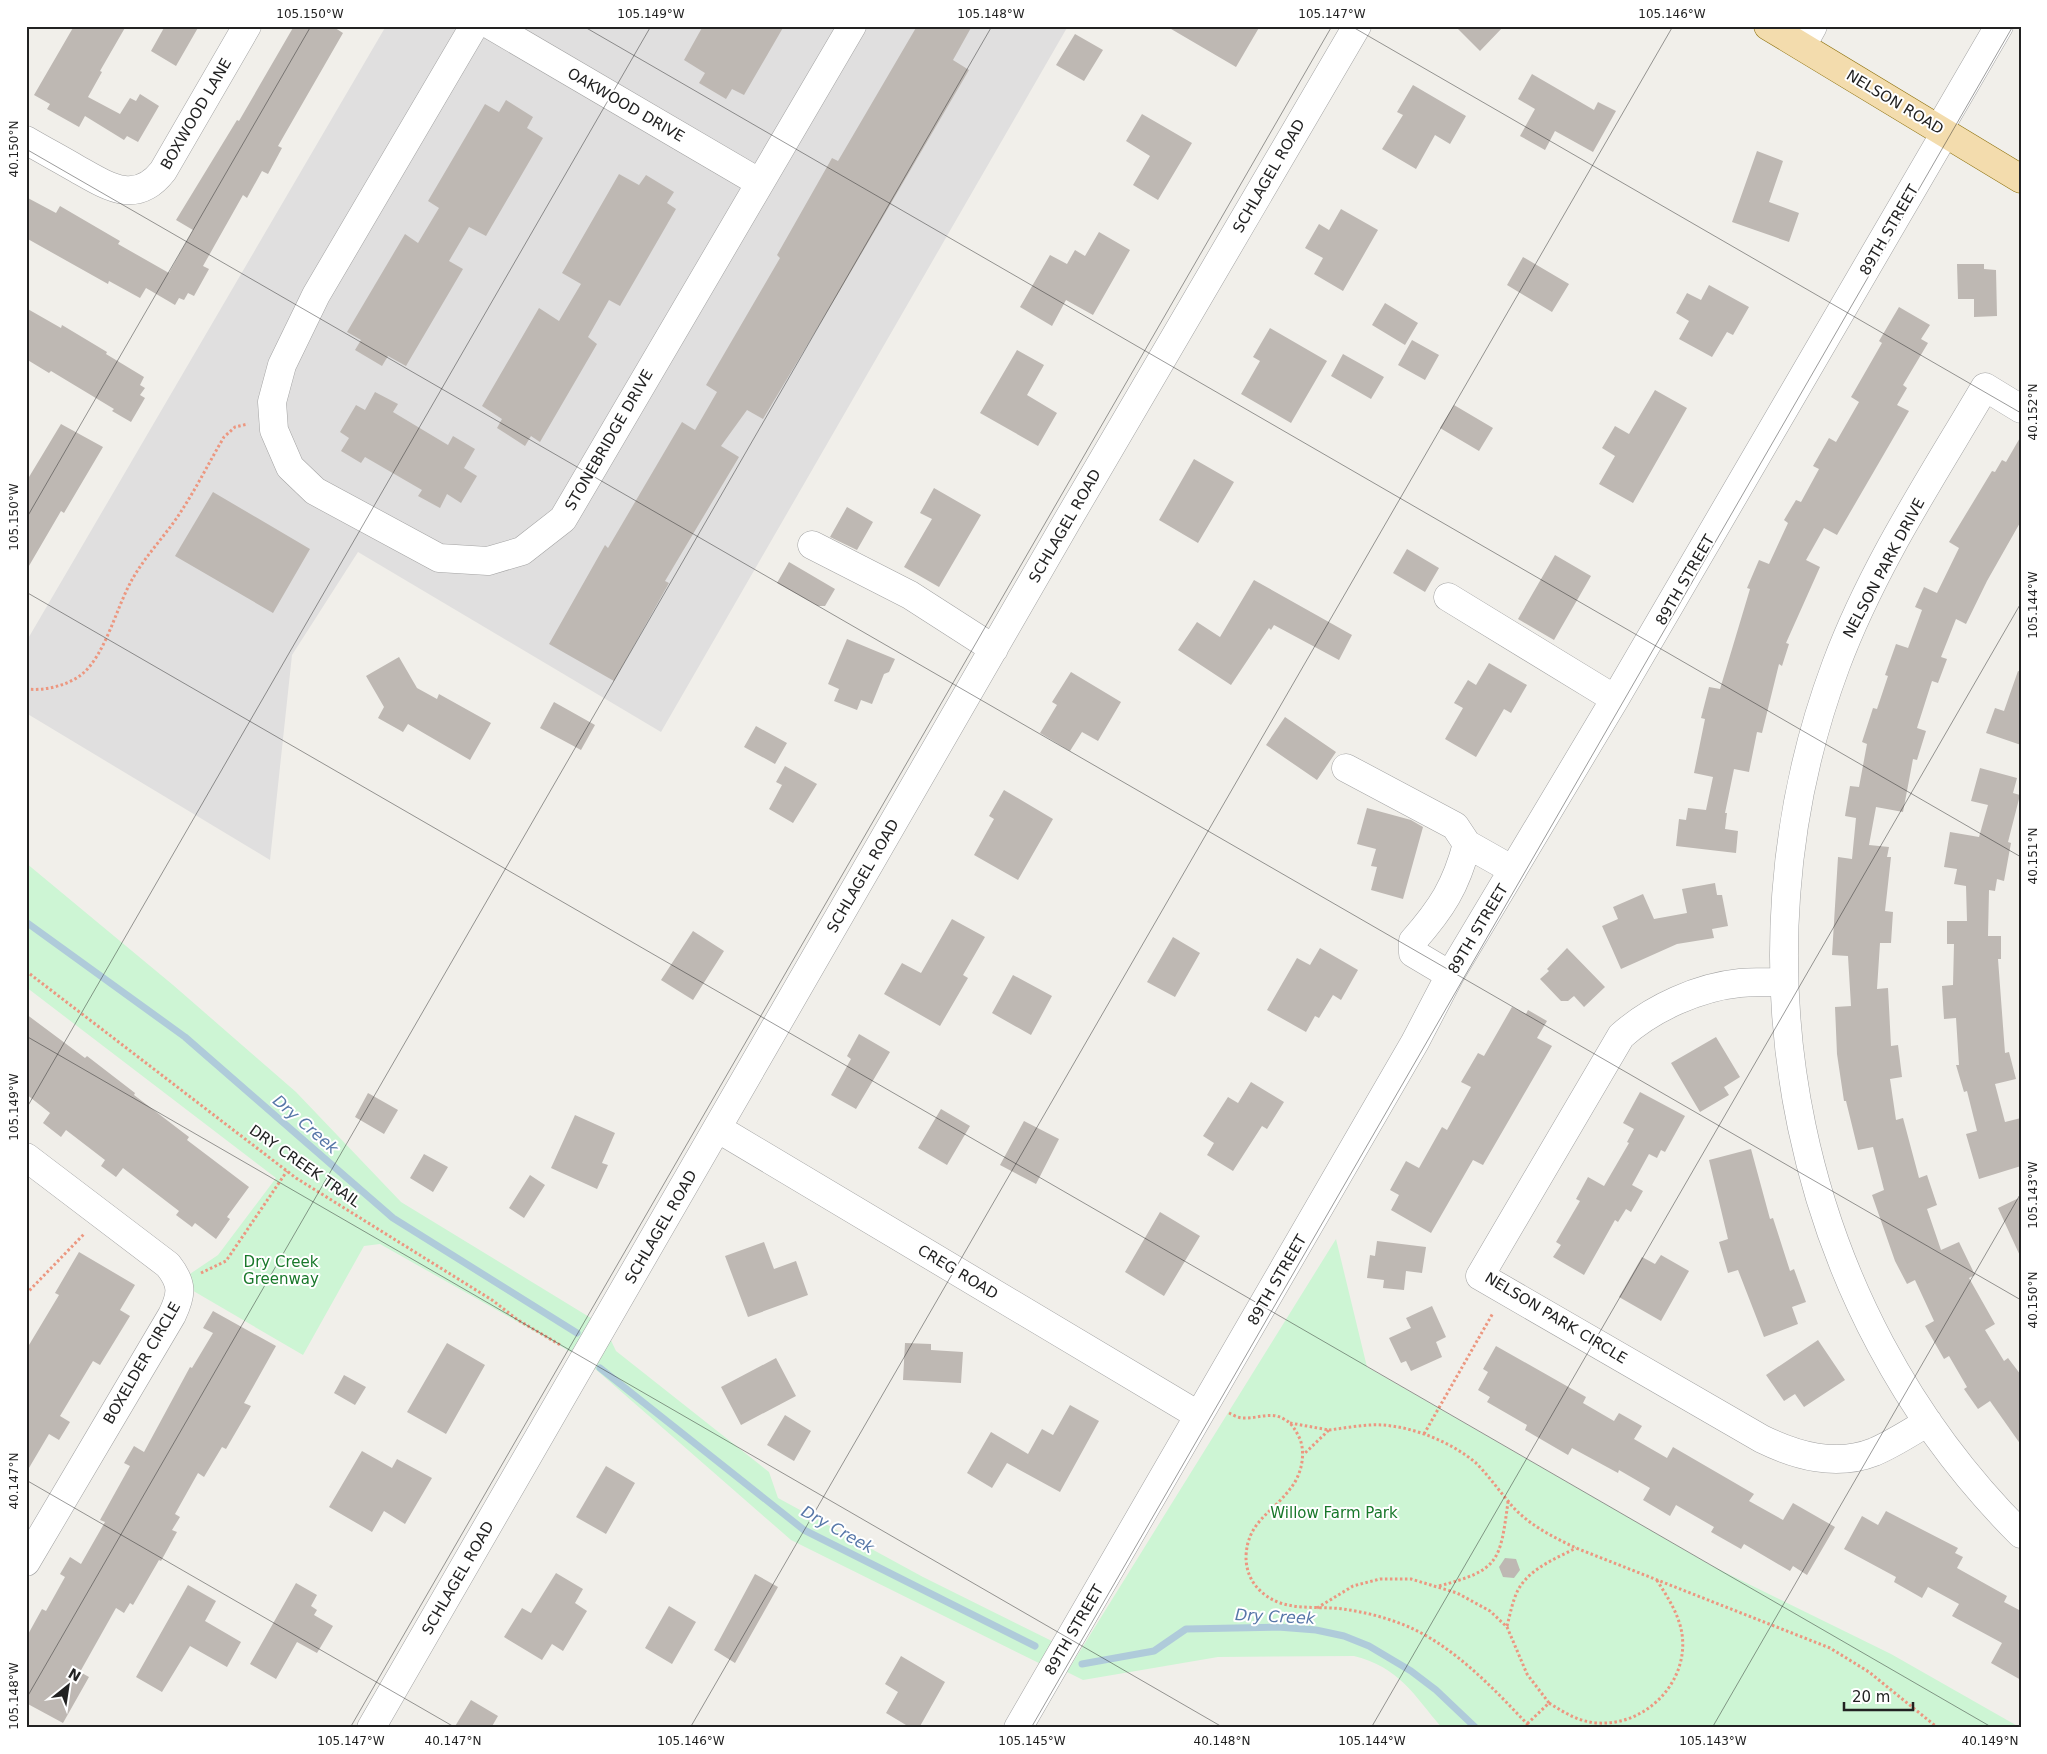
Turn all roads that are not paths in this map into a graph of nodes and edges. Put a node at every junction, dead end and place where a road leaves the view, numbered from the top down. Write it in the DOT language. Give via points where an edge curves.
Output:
graph roads {
  1 [pos="247,26"];
  2 [pos="474,26"];
  3 [pos="492,26"];
  4 [pos="852,26"];
  5 [pos="1357,26"];
  6 [pos="1768,26"];
  7 [pos="1999,26"];
  8 [pos="1807,36"];
  9 [pos="1942,131"];
  10 [pos="26,140"];
  11 [pos="2021,179"];
  12 [pos="760,183"];
  13 [pos="2021,409"];
  14 [pos="812,545"];
  15 [pos="1448,597"];
  16 [pos="994,649"];
  17 [pos="1615,699"];
  18 [pos="1346,768"];
  19 [pos="1467,844"];
  20 [pos="1513,870"];
  21 [pos="1450,975"];
  22 [pos="1783,982"];
  23 [pos="717,1128"];
  24 [pos="26,1157"];
  25 [pos="1202,1409"];
  26 [pos="1928,1422"];
  27 [pos="2021,1534"];
  28 [pos="26,1562"];
  29 [pos="371,1728"];
  30 [pos="1018,1728"];
  1 -- 10 [label="street, BOXWOOD LANE" via="163,171 148,186 128,191 113,188"];
  2 -- 12 [label="street, STONEBRIDGE DRIVE" via="316,295 282,365 272,402 274,430 290,467 315,491 439,558 488,561 522,551 563,519"];
  3 -- 12 [label="street, OAKWOOD DRIVE"];
  4 -- 12 [label="street, STONEBRIDGE DRIVE"];
  5 -- 16 [label="street, SCHLAGEL ROAD"];
  6 -- 8 [label="main road, NELSON ROAD"];
  7 -- 9 [label="street, 89TH STREET"];
  8 -- 9 [label="main road, NELSON ROAD"];
  9 -- 11 [label="main road, NELSON ROAD"];
  9 -- 17 [label="street, 89TH STREET"];
  13 -- 22 [label="street, NELSON PARK DRIVE" via="1985,387 1901,531 1845,642 1809,753 1797,808 1786,891"];
  14 -- 16 [label="street" via="910,595"];
  15 -- 17 [label="street"];
  16 -- 23 [label="street, SCHLAGEL ROAD"];
  17 -- 20 [label="street, 89TH STREET"];
  18 -- 19 [label="street" via="1455,826"];
  19 -- 20 [label="street"];
  19 -- 21 [label="street" via="1460,871 1438,913 1413,941 1413,953"];
  20 -- 21 [label="street, 89TH STREET"];
  21 -- 25 [label="street, 89TH STREET" via="1415,1042"];
  22 -- 26 [label="street, NELSON PARK DRIVE" via="1793,1090 1824,1215 1864,1313"];
  22 -- 26 [label="street, NELSON PARK CIRCLE" via="1739,984 1698,993 1642,1020 1621,1036 1480,1276 1762,1439 1793,1453 1830,1459 1864,1455"];
  23 -- 25 [label="street, CREG ROAD"];
  23 -- 29 [label="street, SCHLAGEL ROAD"];
  24 -- 28 [label="street, BOXELDER CIRCLE" via="168,1265 178,1282 180,1296 172,1315"];
  25 -- 30 [label="street, 89TH STREET"];
  26 -- 27 [label="street, NELSON PARK DRIVE" via="1976,1485"];
}
